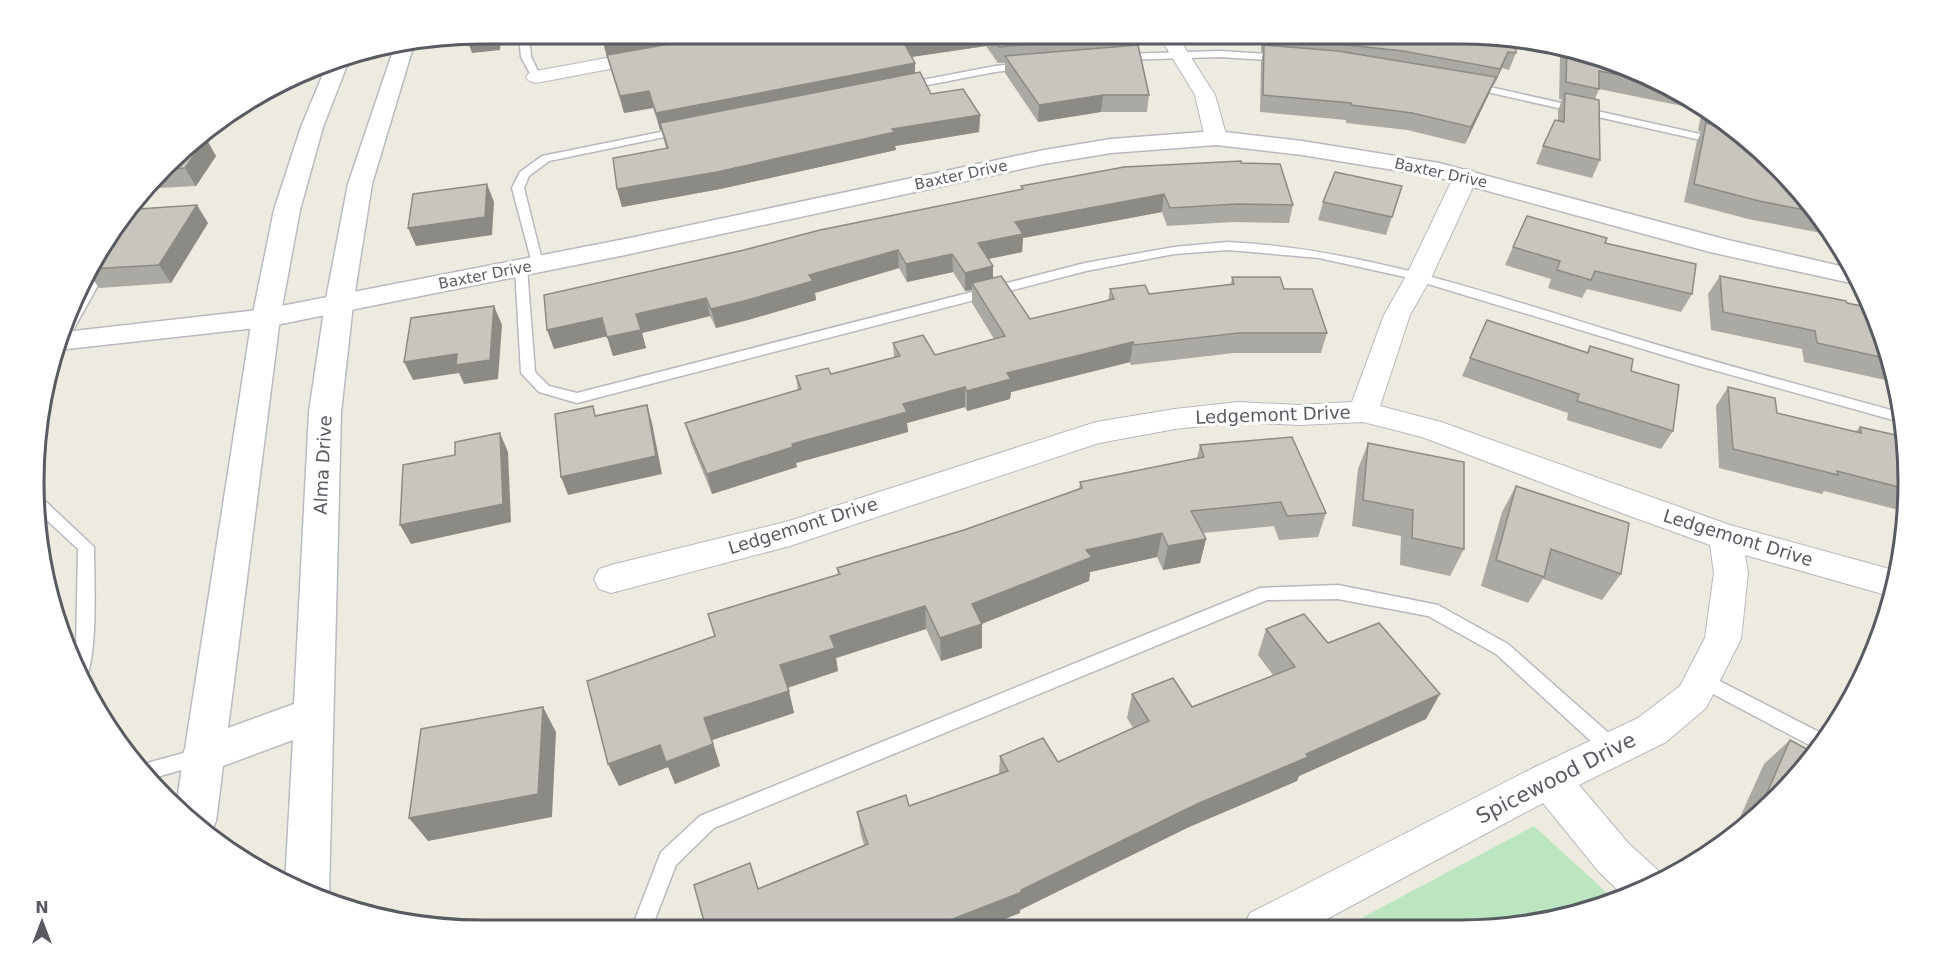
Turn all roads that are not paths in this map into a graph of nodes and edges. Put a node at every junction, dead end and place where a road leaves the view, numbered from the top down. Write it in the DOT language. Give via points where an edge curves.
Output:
graph roads {
  1 [pos="525,44"];
  2 [pos="1174,44"];
  3 [pos="403,51"];
  4 [pos="664,54"];
  5 [pos="1180,54"];
  6 [pos="1113,57"];
  7 [pos="1288,59"];
  8 [pos="1030,65"];
  9 [pos="336,69"];
  10 [pos="536,77"];
  11 [pos="1458,83"];
  12 [pos="891,90"];
  13 [pos="696,128"];
  14 [pos="1216,138"];
  15 [pos="1724,143"];
  16 [pos="1466,176"];
  17 [pos="119,236"];
  18 [pos="529,266"];
  19 [pos="1845,275"];
  20 [pos="1419,276"];
  21 [pos="82,304"];
  22 [pos="339,304"];
  23 [pos="266,318"];
  24 [pos="67,341"];
  25 [pos="1363,412"];
  26 [pos="1892,415"];
  27 [pos="44,508"];
  28 [pos="1726,537"];
  29 [pos="610,579"];
  30 [pos="1886,581"];
  31 [pos="79,655"];
  32 [pos="1702,680"];
  33 [pos="312,715"];
  34 [pos="1815,739"];
  35 [pos="1613,749"];
  36 [pos="202,756"];
  37 [pos="151,770"];
  38 [pos="1549,780"];
  39 [pos="196,814"];
  40 [pos="1639,881"];
  41 [pos="307,884"];
  42 [pos="645,920"];
  43 [pos="1280,920"];
  1 -- 10 [label="lane" via="526,57"];
  2 -- 5 [label="street"];
  3 -- 22 [label="main road, Alma Drive" via="360,184"];
  4 -- 10 [label="street"];
  5 -- 6 [label="lane"];
  5 -- 7 [label="lane"];
  5 -- 14 [label="street" via="1205,95"];
  8 -- 12 [label="lane"];
  9 -- 23 [label="main road" via="312,127 287,210"];
  11 -- 15 [label="lane"];
  13 -- 18 [label="lane" via="546,158 524,174 518,188"];
  14 -- 16 [label="main road, Baxter Drive" via="1302,148"];
  14 -- 18 [label="main road, Baxter Drive" via="1111,146 1044,157"];
  16 -- 19 [label="main road, Baxter Drive" via="1719,246"];
  16 -- 20 [label="street"];
  17 -- 21 [label="lane"];
  18 -- 20 [label="lane" via="528,373 543,389 577,398 1085,267 1152,254 1227,246 1311,253"];
  18 -- 22 [label="main road, Baxter Drive"];
  20 -- 25 [label="street" via="1396,315"];
  20 -- 26 [label="lane" via="1714,367"];
  22 -- 23 [label="main road, Baxter Drive"];
  22 -- 33 [label="main road, Alma Drive" via="325,412"];
  23 -- 24 [label="main road, Baxter Drive"];
  23 -- 36 [label="main road"];
  25 -- 28 [label="street, Ledgemont Drive" via="1430,429"];
  25 -- 29 [label="street, Ledgemont Drive" via="1299,416 1238,412 1096,433 790,533"];
  27 -- 31 [label="lane" via="86,547"];
  28 -- 30 [label="street, Ledgemont Drive"];
  28 -- 32 [label="street, Spicewood Drive" via="1731,573 1723,639"];
  32 -- 34 [label="lane"];
  32 -- 35 [label="street, Spicewood Drive" via="1693,697 1652,730"];
  33 -- 36 [label="main road"];
  33 -- 41 [label="main road, Alma Drive"];
  35 -- 38 [label="street, Spicewood Drive"];
  35 -- 42 [label="lane" via="1502,649 1432,610 1338,592 1266,593 707,822 668,859"];
  36 -- 37 [label="lane"];
  36 -- 39 [label="main road"];
  38 -- 40 [label="street" via="1614,858"];
  38 -- 43 [label="street, Spicewood Drive"];
}
